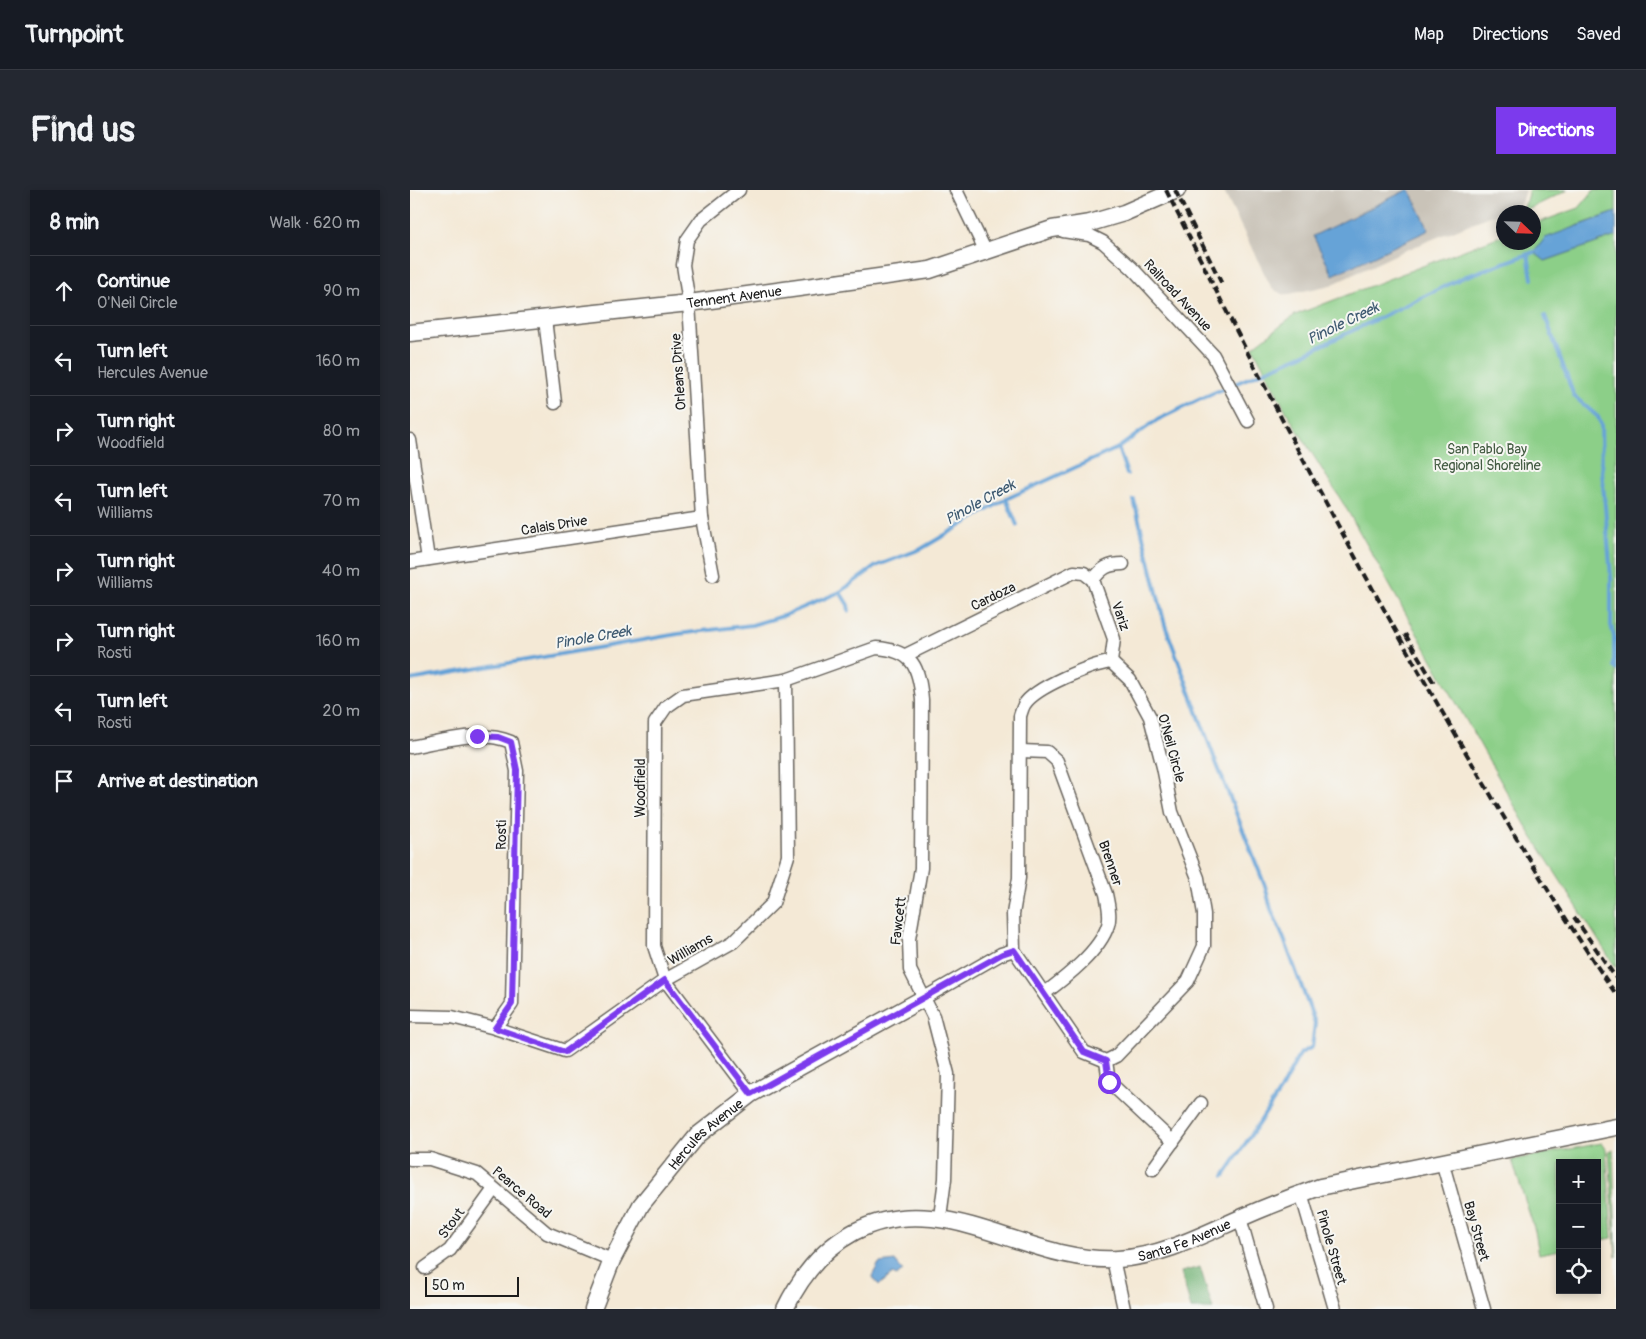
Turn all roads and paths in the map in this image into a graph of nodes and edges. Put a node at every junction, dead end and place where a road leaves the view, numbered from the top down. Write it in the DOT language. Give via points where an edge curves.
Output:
graph roads {
  1 [pos="740,190"];
  2 [pos="956,190"];
  3 [pos="1177,190"];
  4 [pos="1052,229"];
  5 [pos="986,252"];
  6 [pos="689,304"];
  7 [pos="545,319"];
  8 [pos="410,333"];
  9 [pos="555,403"];
  10 [pos="1248,422"];
  11 [pos="410,440"];
  12 [pos="411,460"];
  13 [pos="702,518"];
  14 [pos="428,558"];
  15 [pos="410,562"];
  16 [pos="1123,564"];
  17 [pos="713,575"];
  18 [pos="1093,580"];
  19 [pos="906,655"];
  20 [pos="1111,662"];
  21 [pos="786,680"];
  22 [pos="410,747"];
  23 [pos="1021,751"];
  24 [pos="1014,950"];
  25 [pos="665,980"];
  26 [pos="1045,993"];
  27 [pos="924,998"];
  28 [pos="410,1016"];
  29 [pos="495,1028"];
  30 [pos="1106,1061"];
  31 [pos="751,1094"];
  32 [pos="1201,1104"];
  33 [pos="1616,1127"];
  34 [pos="1173,1142"];
  35 [pos="410,1159"];
  36 [pos="1442,1161"];
  37 [pos="1153,1169"];
  38 [pos="494,1189"];
  39 [pos="1301,1193"];
  40 [pos="940,1217"];
  41 [pos="1240,1218"];
  42 [pos="1113,1259"];
  43 [pos="612,1260"];
  44 [pos="425,1268"];
  45 [pos="593,1309"];
  46 [pos="785,1309"];
  47 [pos="1124,1309"];
  48 [pos="1266,1309"];
  49 [pos="1335,1309"];
  50 [pos="1484,1309"];
  1 -- 6 [label="street, Orleans Drive" via="700,220 688,240 683,264"];
  2 -- 5 [label="street"];
  3 -- 4 [label="street, Tennent Avenue" via="1090,223"];
  4 -- 5 [label="street, Tennent Avenue"];
  4 -- 10 [label="street, Railroad Avenue" via="1089,235 1103,242 1132,268 1213,355"];
  5 -- 6 [label="street, Tennent Avenue" via="930,270"];
  6 -- 7 [label="street, Tennent Avenue"];
  6 -- 13 [label="street, Orleans Drive"];
  7 -- 8 [label="street, Tennent Avenue"];
  7 -- 9 [label="street"];
  11 -- 12 [label="street"];
  12 -- 14 [label="street"];
  13 -- 14 [label="street, Calais Drive"];
  13 -- 17 [label="street, Orleans Drive"];
  14 -- 15 [label="street, Calais Drive"];
  16 -- 18 [label="street" via="1110,564"];
  18 -- 19 [label="street, Cardoza" via="1084,573 1074,572"];
  18 -- 20 [label="street, Variz" via="1114,639"];
  19 -- 21 [label="street, Woodfield" via="876,648"];
  19 -- 27 [label="street, Fawcett" via="920,678 922,700 921,868 908,939 910,970"];
  20 -- 23 [label="street" via="1082,669 1035,694 1024,705 1020,716"];
  20 -- 30 [label="street, O'Neil Circle" via="1130,680 1150,718 1172,812 1198,878 1204,914 1204,946 1188,981 1116,1056"];
  21 -- 25 [label="street, Williams" via="788,856 772,904 733,942"];
  21 -- 25 [label="street, Woodfield" via="683,695 666,707 655,723 654,946"];
  22 -- 29 [label="street, Rosti" via="477,736 498,737 511,742 517,770 512,1004"];
  23 -- 24 [label="street"];
  23 -- 26 [label="street, Brenner" via="1048,752 1057,761 1106,894 1108,909 1108,925 1097,945"];
  24 -- 26 [label="street"];
  24 -- 27 [label="street, Hercules Avenue"];
  25 -- 29 [label="street, Williams" via="565,1052"];
  25 -- 31 [label="street, Woodfield"];
  26 -- 30 [label="street" via="1084,1052"];
  27 -- 31 [label="street, Hercules Avenue"];
  27 -- 40 [label="street, Fawcett" via="933,1016 948,1074 945,1179"];
  28 -- 29 [label="street, Williams" via="452,1017"];
  30 -- 34 [label="street" via="1109,1082"];
  31 -- 43 [label="street, Hercules Avenue" via="698,1135 655,1185"];
  32 -- 34 [label="street"];
  33 -- 36 [label="street, Santa Fe Avenue"];
  34 -- 37 [label="street"];
  35 -- 38 [label="street, Pearce Road" via="430,1159 477,1174"];
  36 -- 39 [label="street, Santa Fe Avenue"];
  36 -- 50 [label="street, Bay Street"];
  38 -- 43 [label="street, Pearce Road" via="547,1233"];
  38 -- 44 [label="street, Stout" via="450,1250"];
  39 -- 41 [label="street, Santa Fe Avenue"];
  39 -- 49 [label="street, Pinole Street"];
  40 -- 42 [label="street, Santa Fe Avenue" via="1037,1247"];
  40 -- 46 [label="street, Santa Fe Avenue" via="896,1218 872,1224 847,1236 826,1251 806,1272"];
  41 -- 42 [label="street, Santa Fe Avenue" via="1156,1252"];
  41 -- 48 [label="street"];
  42 -- 47 [label="street"];
  43 -- 45 [label="street, Hercules Avenue"];
}
